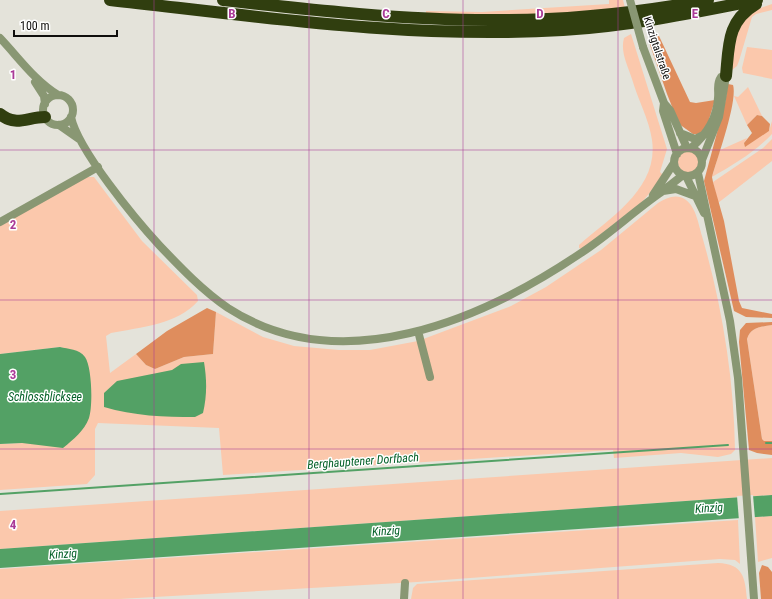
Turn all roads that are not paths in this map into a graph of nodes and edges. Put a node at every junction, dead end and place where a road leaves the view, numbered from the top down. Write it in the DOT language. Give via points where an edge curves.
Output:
graph roads {
  1 [pos="110,0"];
  2 [pos="224,0"];
  3 [pos="630,0"];
  4 [pos="708,0"];
  5 [pos="757,0"];
  6 [pos="762,0"];
  7 [pos="0,38"];
  8 [pos="31,74"];
  9 [pos="726,76"];
  10 [pos="58,95"];
  11 [pos="664,103"];
  12 [pos="45,104"];
  13 [pos="0,114"];
  14 [pos="45,117"];
  15 [pos="71,117"];
  16 [pos="59,125"];
  17 [pos="680,133"];
  18 [pos="704,135"];
  19 [pos="82,143"];
  20 [pos="689,148"];
  21 [pos="677,154"];
  22 [pos="702,160"];
  23 [pos="674,162"];
  24 [pos="98,167"];
  25 [pos="698,173"];
  26 [pos="684,176"];
  27 [pos="663,191"];
  28 [pos="695,196"];
  29 [pos="649,200"];
  30 [pos="707,219"];
  31 [pos="0,222"];
  32 [pos="418,331"];
  33 [pos="430,377"];
  34 [pos="404,584"];
  35 [pos="404,599"];
  36 [pos="754,599"];
  1 -- 5 [label="highway" via="341,26 453,32 556,30 628,23"];
  2 -- 4 [label="highway" via="372,16 492,20 592,15"];
  3 -- 11 [label="street, Kinzigtalstraße, bridge" via="643,47"];
  6 -- 9 [label="highway" via="744,11 736,21 730,37"];
  7 -- 8 [label="street"];
  8 -- 10 [label="street"];
  8 -- 12 [label="street" via="44,96"];
  9 -- 18 [label="street" via="721,77 718,84 717,107"];
  9 -- 22 [label="street" via="719,117"];
  10 -- 12 [label="street" via="50,98"];
  10 -- 15 [label="street" via="68,98 71,102"];
  11 -- 17 [label="street, Kinzigtalstraße"];
  11 -- 21 [label="street, Kinzigtalstraße" via="663,111"];
  12 -- 14 [label="street"];
  13 -- 14 [label="highway" via="8,120 23,121"];
  14 -- 16 [label="street" via="51,123"];
  15 -- 16 [label="street"];
  15 -- 19 [label="street"];
  16 -- 19 [label="street"];
  17 -- 18 [label="street" via="695,139"];
  17 -- 20 [label="street, Kinzigtalstraße"];
  18 -- 20 [label="street"];
  19 -- 24 [label="street"];
  20 -- 21 [label="street"];
  20 -- 22 [label="street" via="699,152"];
  21 -- 23 [label="street"];
  22 -- 25 [label="street" via="702,167"];
  23 -- 26 [label="street" via="676,170"];
  23 -- 29 [label="street"];
  24 -- 31 [label="street"];
  24 -- 32 [label="street" via="165,252 212,295 250,320 294,336 318,340 361,341"];
  25 -- 26 [label="street"];
  25 -- 30 [label="street"];
  26 -- 27 [label="street"];
  26 -- 28 [label="street"];
  27 -- 28 [label="street" via="676,189"];
  27 -- 29 [label="street"];
  28 -- 30 [label="street"];
  29 -- 32 [label="street" via="581,253 526,286 450,321"];
  30 -- 36 [label="street" via="730,321 738,378"];
  32 -- 33 [label="street"];
  34 -- 35 [label="street"];
}
